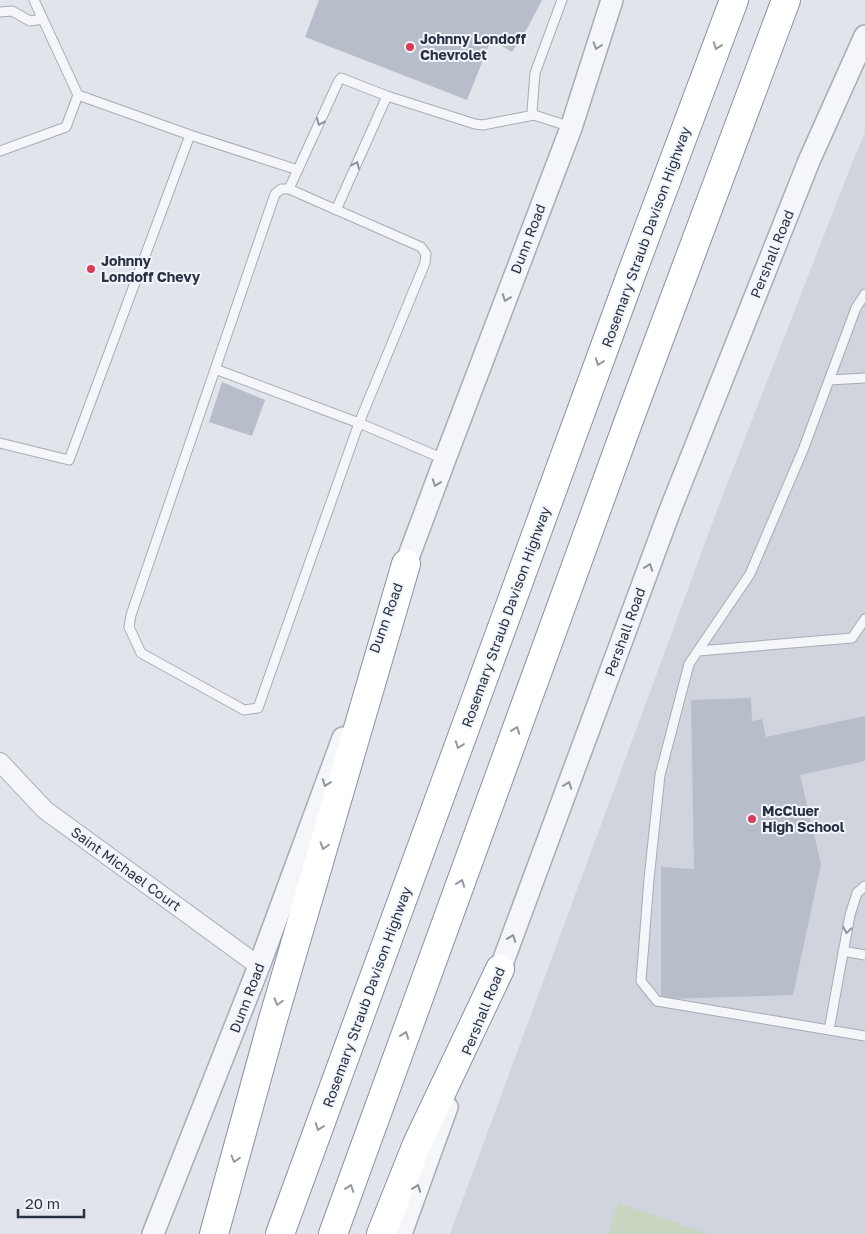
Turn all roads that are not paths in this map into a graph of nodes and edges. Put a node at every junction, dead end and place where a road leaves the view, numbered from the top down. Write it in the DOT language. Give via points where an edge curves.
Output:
graph roads {
  1 [pos="34,0"];
  2 [pos="562,0"];
  3 [pos="612,0"];
  4 [pos="734,0"];
  5 [pos="786,0"];
  6 [pos="0,12"];
  7 [pos="43,19"];
  8 [pos="865,36"];
  9 [pos="78,95"];
  10 [pos="387,96"];
  11 [pos="534,115"];
  12 [pos="571,128"];
  13 [pos="190,135"];
  14 [pos="0,151"];
  15 [pos="298,170"];
  16 [pos="289,189"];
  17 [pos="336,210"];
  18 [pos="865,294"];
  19 [pos="215,369"];
  20 [pos="865,378"];
  21 [pos="829,380"];
  22 [pos="359,423"];
  23 [pos="0,443"];
  24 [pos="444,459"];
  25 [pos="406,564"];
  26 [pos="865,619"];
  27 [pos="698,652"];
  28 [pos="0,762"];
  29 [pos="865,886"];
  30 [pos="843,951"];
  31 [pos="865,954"];
  32 [pos="260,966"];
  33 [pos="500,969"];
  34 [pos="829,1030"];
  35 [pos="865,1036"];
  36 [pos="154,1234"];
  37 [pos="214,1234"];
  38 [pos="280,1234"];
  39 [pos="333,1234"];
  40 [pos="381,1234"];
  41 [pos="401,1234"];
  1 -- 7 [label="lane"];
  2 -- 11 [label="lane" via="535,73"];
  3 -- 12 [label="street, Dunn Road, one-way"];
  4 -- 38 [label="highway, Rosemary Straub Davison Highway, one-way"];
  39 -- 5 [label="highway, one-way" via="628,420"];
  6 -- 7 [label="lane" via="12,11 30,21"];
  7 -- 9 [label="lane"];
  33 -- 8 [label="street, Pershall Road, one-way" via="669,513 809,161"];
  9 -- 13 [label="lane"];
  9 -- 14 [label="lane" via="66,127"];
  10 -- 11 [label="lane" via="475,124"];
  10 -- 15 [label="lane, one-way" via="341,78"];
  17 -- 10 [label="lane, one-way"];
  11 -- 12 [label="lane"];
  12 -- 24 [label="street, Dunn Road, one-way"];
  13 -- 15 [label="lane"];
  13 -- 23 [label="lane" via="69,460"];
  15 -- 16 [label="lane"];
  16 -- 17 [label="lane"];
  16 -- 19 [label="lane" via="281,189 275,194"];
  17 -- 22 [label="lane" via="421,247 426,254"];
  18 -- 21 [label="lane" via="856,308"];
  19 -- 22 [label="lane"];
  19 -- 22 [label="lane" via="130,615 129,627 141,653 244,710 258,708"];
  20 -- 21 [label="lane"];
  21 -- 27 [label="lane" via="750,574"];
  22 -- 24 [label="lane"];
  24 -- 25 [label="street, Dunn Road, one-way"];
  25 -- 32 [label="street, Dunn Road, one-way"];
  25 -- 37 [label="highway, one-way"];
  26 -- 27 [label="lane" via="852,638"];
  27 -- 34 [label="lane" via="689,664 660,775 641,981 657,1001"];
  28 -- 32 [label="street, Saint Michael Court" via="45,810"];
  29 -- 30 [label="lane, one-way" via="857,894"];
  30 -- 31 [label="lane"];
  30 -- 34 [label="lane"];
  32 -- 36 [label="street, Dunn Road"];
  33 -- 40 [label="highway" via="416,1144"];
  41 -- 33 [label="street, Pershall Road, one-way"];
  34 -- 35 [label="lane"];
}
